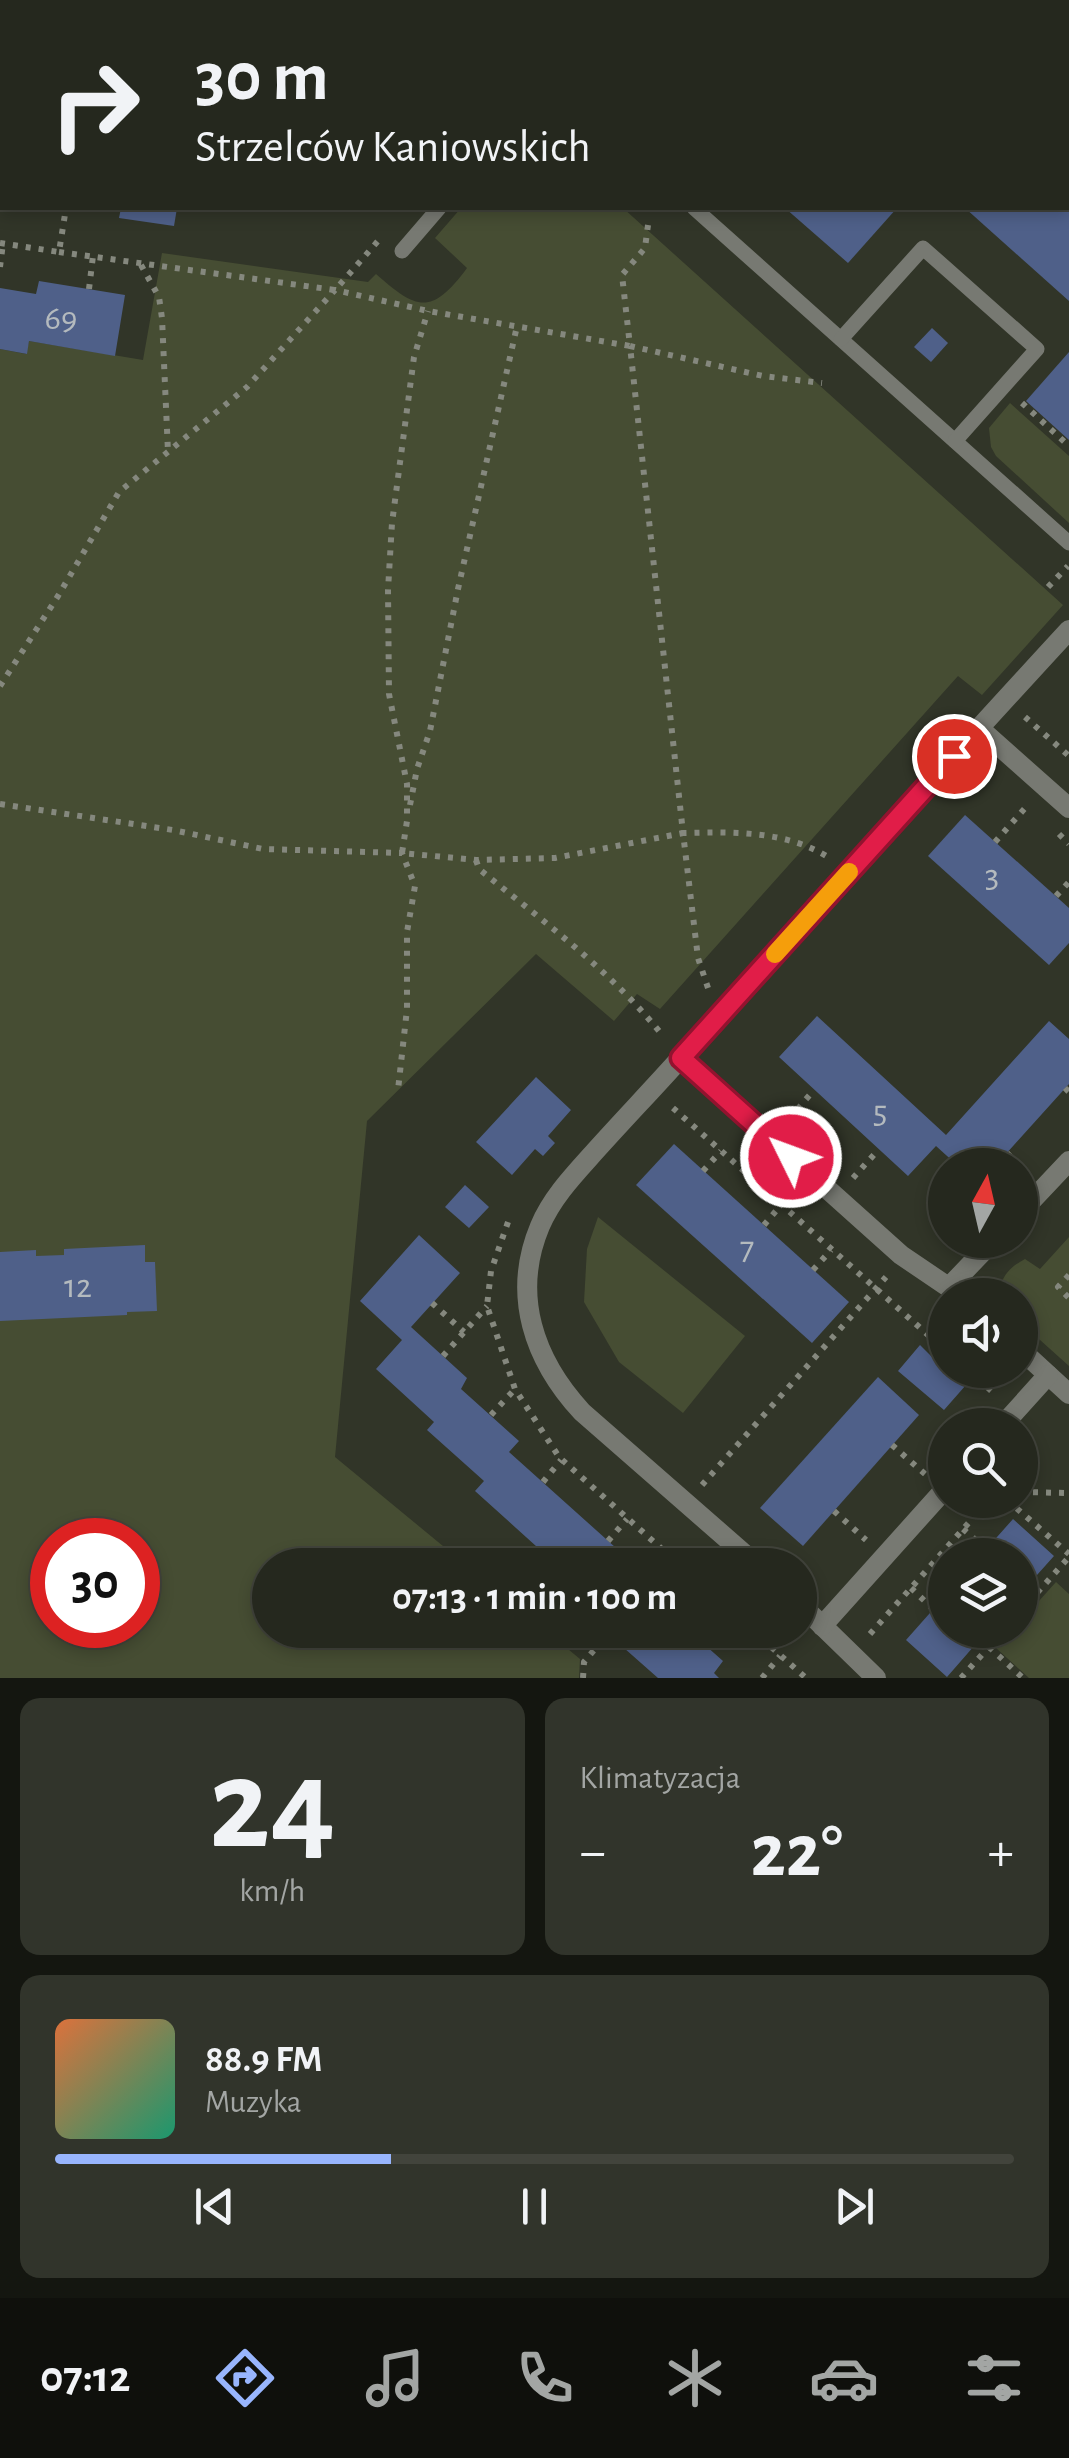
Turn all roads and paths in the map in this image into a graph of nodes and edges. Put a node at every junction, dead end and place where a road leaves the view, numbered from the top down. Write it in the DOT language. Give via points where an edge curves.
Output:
graph roads {
  1 [pos="66,210"];
  2 [pos="437,210"];
  3 [pos="696,210"];
  4 [pos="648,226"];
  5 [pos="384,235"];
  6 [pos="2,243"];
  7 [pos="402,251"];
  8 [pos="59,252"];
  9 [pos="93,256"];
  10 [pos="141,264"];
  11 [pos="0,267"];
  12 [pos="89,289"];
  13 [pos="335,290"];
  14 [pos="428,311"];
  15 [pos="517,326"];
  16 [pos="841,339"];
  17 [pos="630,346"];
  18 [pos="822,383"];
  19 [pos="1004,386"];
  20 [pos="955,441"];
  21 [pos="1069,446"];
  22 [pos="168,454"];
  23 [pos="1069,543"];
  24 [pos="1069,564"];
  25 [pos="1048,587"];
  26 [pos="1069,630"];
  27 [pos="0,686"];
  28 [pos="1035,704"];
  29 [pos="979,728"];
  30 [pos="1069,756"];
  31 [pos="1016,797"];
  32 [pos="0,804"];
  33 [pos="1027,806"];
  34 [pos="1069,808"];
  35 [pos="1041,818"];
  36 [pos="407,821"];
  37 [pos="1055,831"];
  38 [pos="683,832"];
  39 [pos="995,842"];
  40 [pos="1069,844"];
  41 [pos="402,854"];
  42 [pos="476,860"];
  43 [pos="850,870"];
  44 [pos="1069,882"];
  45 [pos="1056,896"];
  46 [pos="717,1018"];
  47 [pos="681,1058"];
  48 [pos="398,1090"];
  49 [pos="814,1090"];
  50 [pos="669,1104"];
  51 [pos="774,1112"];
  52 [pos="879,1149"];
  53 [pos="721,1151"];
  54 [pos="1069,1162"];
  55 [pos="838,1169"];
  56 [pos="704,1171"];
  57 [pos="851,1181"];
  58 [pos="863,1192"];
  59 [pos="1038,1194"];
  60 [pos="781,1205"];
  61 [pos="764,1225"];
  62 [pos="831,1250"];
  63 [pos="900,1255"];
  64 [pos="980,1258"];
  65 [pos="814,1270"];
  66 [pos="1069,1275"];
  67 [pos="936,1278"];
  68 [pos="964,1278"];
  69 [pos="876,1291"];
  70 [pos="1069,1298"];
  71 [pos="432,1303"];
  72 [pos="487,1306"];
  73 [pos="464,1332"];
  74 [pos="928,1335"];
  75 [pos="442,1356"];
  76 [pos="1038,1366"];
  77 [pos="1048,1375"];
  78 [pos="515,1388"];
  79 [pos="988,1388"];
  80 [pos="1069,1394"];
  81 [pos="989,1408"];
  82 [pos="1018,1408"];
  83 [pos="491,1416"];
  84 [pos="892,1445"];
  85 [pos="562,1460"];
  86 [pos="688,1474"];
  87 [pos="927,1476"];
  88 [pos="543,1482"];
  89 [pos="701,1486"];
  90 [pos="1038,1492"];
  91 [pos="1069,1493"];
  92 [pos="685,1503"];
  93 [pos="928,1508"];
  94 [pos="834,1511"];
  95 [pos="973,1518"];
  96 [pos="1028,1518"];
  97 [pos="628,1519"];
  98 [pos="963,1529"];
  99 [pos="973,1538"];
  100 [pos="608,1541"];
  101 [pos="868,1541"];
  102 [pos="737,1548"];
  103 [pos="1069,1556"];
  104 [pos="910,1588"];
  105 [pos="1038,1591"];
  106 [pos="928,1604"];
  107 [pos="817,1621"];
  108 [pos="822,1626"];
  109 [pos="596,1648"];
  110 [pos="772,1648"];
  111 [pos="988,1648"];
  112 [pos="990,1648"];
  113 [pos="852,1655"];
  114 [pos="781,1656"];
  115 [pos="583,1678"];
  116 [pos="762,1678"];
  117 [pos="806,1678"];
  118 [pos="876,1678"];
  119 [pos="961,1678"];
  120 [pos="1023,1678"];
  1 -- 8 [label="path"];
  2 -- 7 [label="lane"];
  3 -- 16 [label="lane"];
  4 -- 17 [label="path" via="646,248 622,275"];
  5 -- 13 [label="path"];
  6 -- 8 [label="path"];
  6 -- 11 [label="path"];
  8 -- 9 [label="path"];
  9 -- 10 [label="path"];
  9 -- 12 [label="path"];
  10 -- 13 [label="path"];
  10 -- 22 [label="path" via="162,318"];
  13 -- 14 [label="path"];
  13 -- 22 [label="path" via="247,388"];
  14 -- 15 [label="path"];
  14 -- 36 [label="path" via="414,357 388,590 389,694"];
  15 -- 17 [label="path"];
  15 -- 36 [label="path"];
  16 -- 19 [label="lane" via="923,248 1037,349"];
  16 -- 20 [label="lane"];
  17 -- 18 [label="path"];
  17 -- 38 [label="path"];
  19 -- 20 [label="lane"];
  19 -- 21 [label="path"];
  20 -- 23 [label="lane"];
  22 -- 27 [label="path" via="119,492"];
  24 -- 25 [label="path"];
  26 -- 29 [label="street"];
  28 -- 30 [label="path" via="1024,716"];
  29 -- 34 [label="street"];
  29 -- 43 [label="street"];
  31 -- 33 [label="path"];
  32 -- 41 [label="path" via="264,848"];
  33 -- 35 [label="path"];
  33 -- 39 [label="path"];
  36 -- 41 [label="path"];
  37 -- 40 [label="path"];
  38 -- 42 [label="path" via="555,858"];
  38 -- 43 [label="path" via="791,840"];
  38 -- 46 [label="path" via="698,958"];
  41 -- 42 [label="path"];
  41 -- 48 [label="path" via="416,886 406,932"];
  42 -- 47 [label="path" via="644,1012"];
  43 -- 46 [label="street"];
  44 -- 45 [label="path"];
  46 -- 47 [label="street"];
  47 -- 63 [label="street"];
  47 -- 92 [label="street" via="559,1192 540,1225 525,1280 535,1338 560,1388"];
  49 -- 51 [label="path" via="786,1123"];
  50 -- 53 [label="path"];
  52 -- 57 [label="path"];
  53 -- 56 [label="path"];
  53 -- 60 [label="path"];
  54 -- 59 [label="street"];
  55 -- 57 [label="path"];
  57 -- 58 [label="path"];
  60 -- 61 [label="path"];
  60 -- 62 [label="path"];
  62 -- 65 [label="path"];
  62 -- 69 [label="path"];
  63 -- 67 [label="street"];
  63 -- 69 [label="path"];
  64 -- 68 [label="street"];
  66 -- 70 [label="path" via="1058,1287"];
  69 -- 74 [label="path"];
  69 -- 89 [label="path"];
  71 -- 73 [label="path"];
  72 -- 73 [label="path"];
  73 -- 75 [label="path"];
  76 -- 77 [label="street"];
  77 -- 80 [label="street"];
  77 -- 82 [label="street"];
  78 -- 83 [label="path"];
  79 -- 81 [label="path" via="998,1397"];
  84 -- 87 [label="path"];
  85 -- 88 [label="path"];
  86 -- 89 [label="path"];
  89 -- 92 [label="path"];
  90 -- 91 [label="path"];
  92 -- 102 [label="street"];
  93 -- 108 [label="street"];
  94 -- 101 [label="path"];
  95 -- 98 [label="path"];
  96 -- 103 [label="path"];
  97 -- 100 [label="path"];
  98 -- 99 [label="path"];
  98 -- 104 [label="path"];
  103 -- 105 [label="path"];
  104 -- 106 [label="path"];
  104 -- 113 [label="path"];
  107 -- 108 [label="street"];
  108 -- 113 [label="street"];
  109 -- 115 [label="path" via="584,1662"];
  110 -- 114 [label="path"];
  111 -- 119 [label="path"];
  112 -- 120 [label="path"];
  113 -- 118 [label="street"];
  114 -- 116 [label="path"];
  114 -- 117 [label="path"];
}
